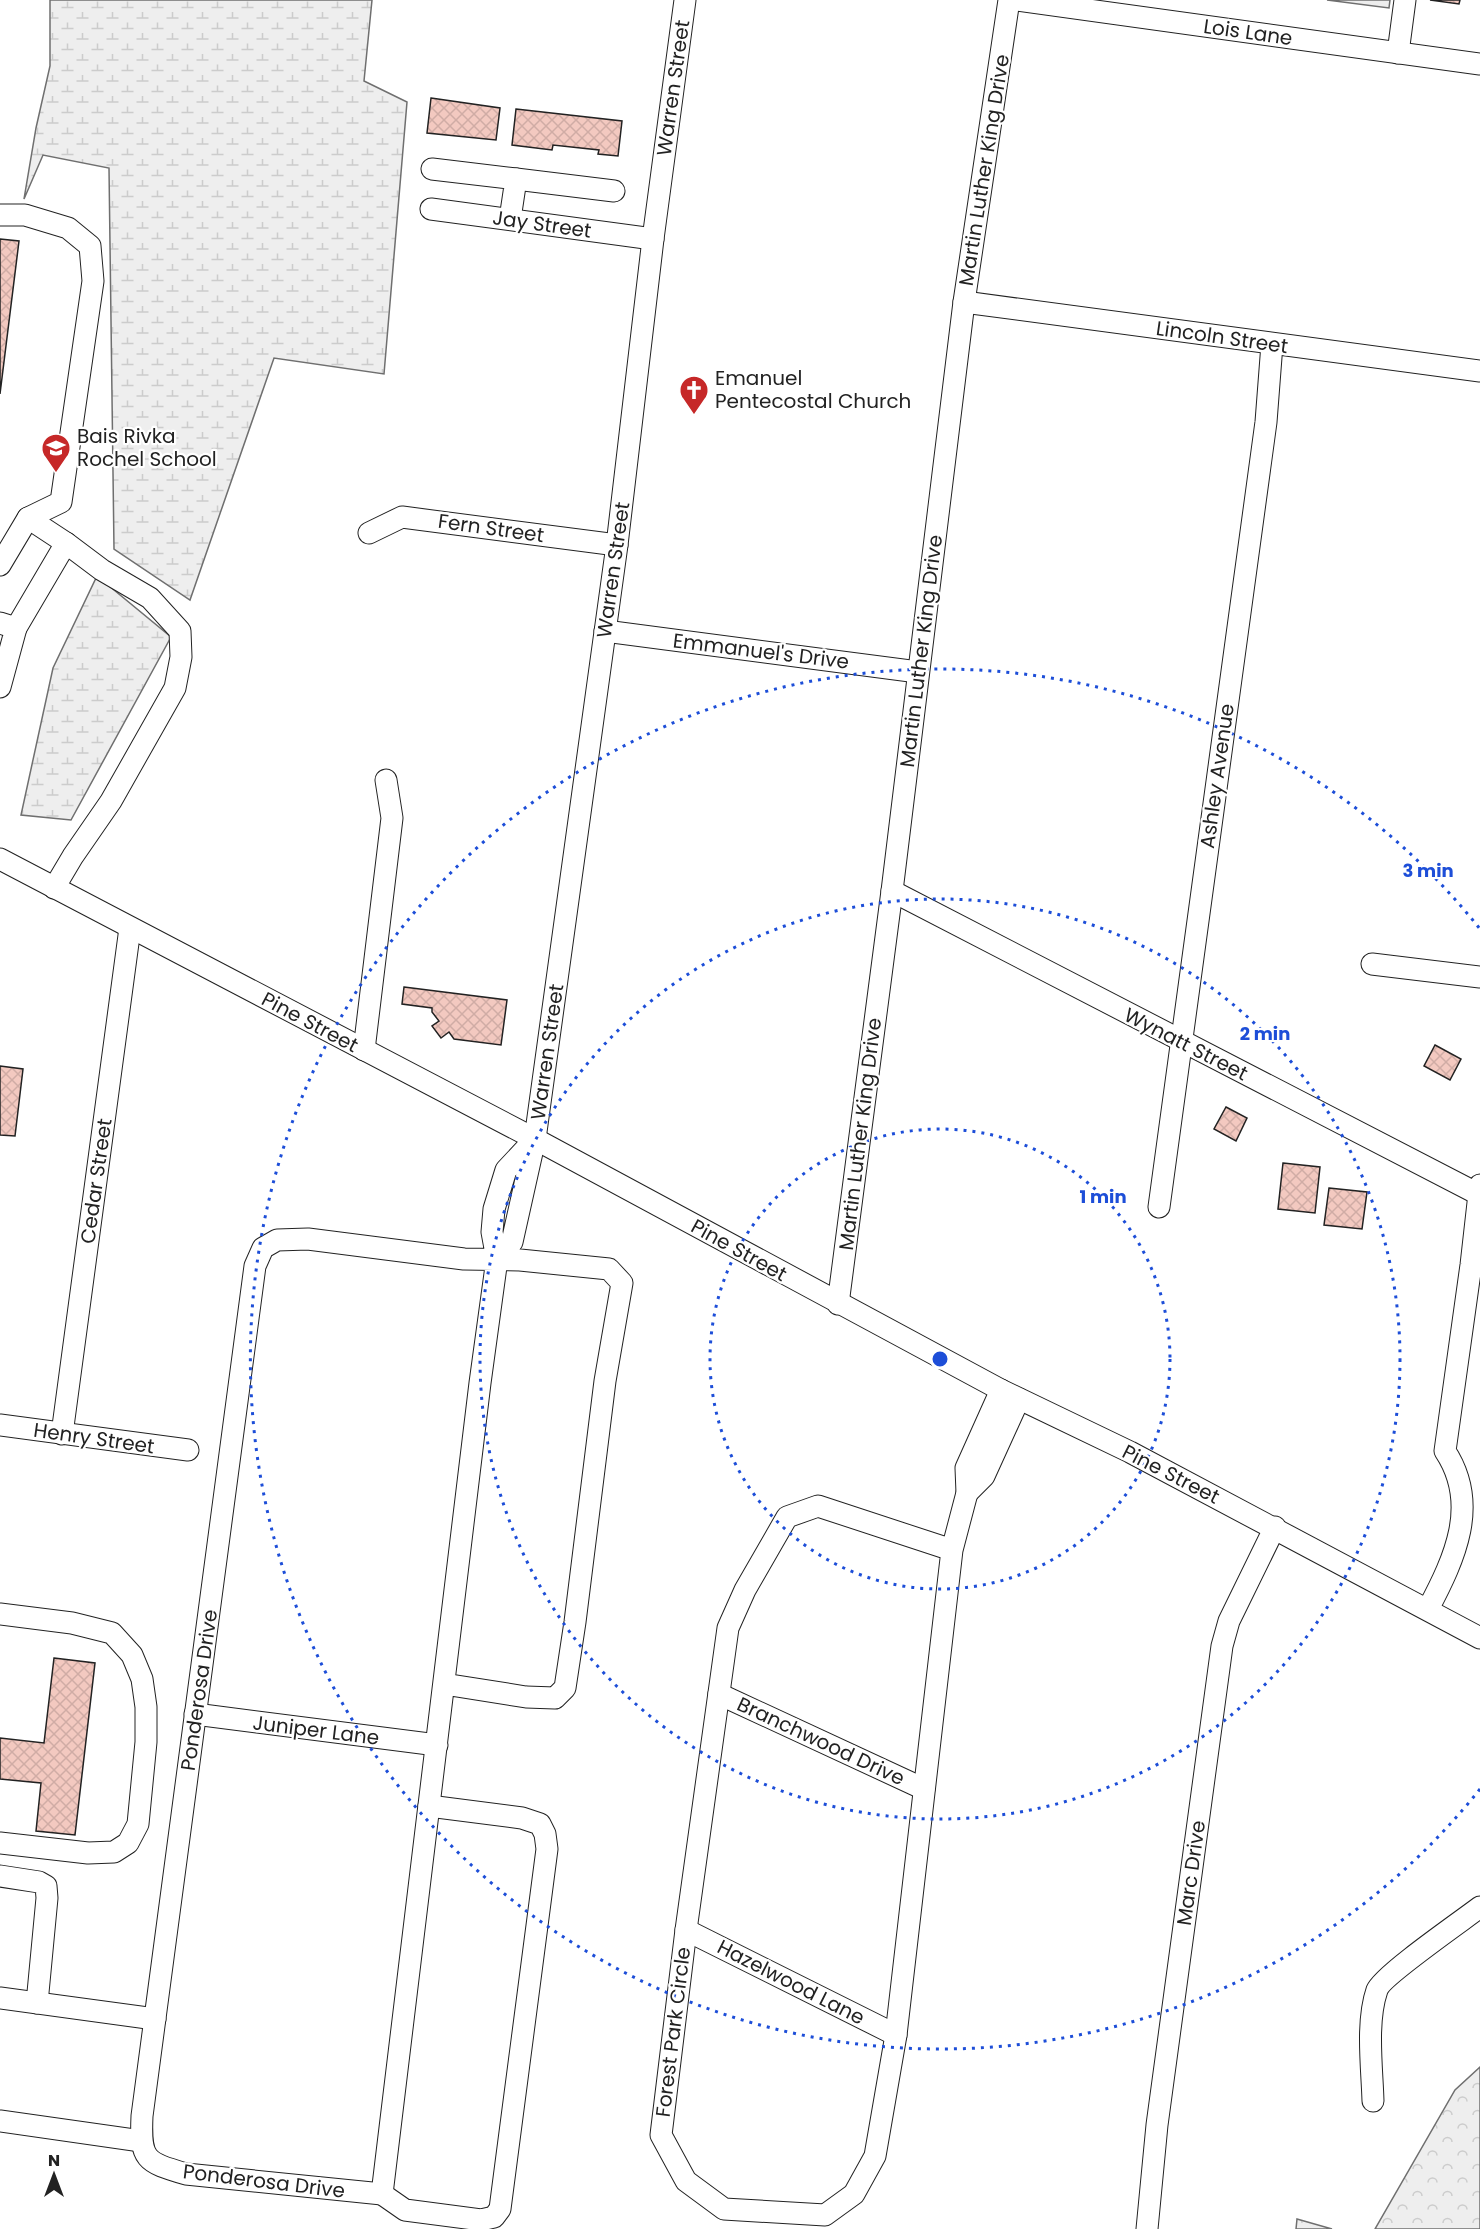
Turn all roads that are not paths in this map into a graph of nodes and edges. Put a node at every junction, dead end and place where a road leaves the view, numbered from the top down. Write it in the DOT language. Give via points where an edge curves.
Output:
graph roads {
  1 [pos="685,0"];
  2 [pos="1009,0"];
  3 [pos="1016,0"];
  4 [pos="1405,0"];
  5 [pos="1115,7"];
  6 [pos="1398,53"];
  7 [pos="1480,64"];
  8 [pos="432,169"];
  9 [pos="516,179"];
  10 [pos="614,191"];
  11 [pos="431,209"];
  12 [pos="0,215"];
  13 [pos="510,219"];
  14 [pos="653,239"];
  15 [pos="964,302"];
  16 [pos="1272,344"];
  17 [pos="1480,371"];
  18 [pos="28,518"];
  19 [pos="369,533"];
  20 [pos="66,543"];
  21 [pos="616,545"];
  22 [pos="0,565"];
  23 [pos="8,625"];
  24 [pos="604,631"];
  25 [pos="918,672"];
  26 [pos="0,687"];
  27 [pos="386,780"];
  28 [pos="0,859"];
  29 [pos="54,888"];
  30 [pos="892,891"];
  31 [pos="130,928"];
  32 [pos="1372,964"];
  33 [pos="1480,977"];
  34 [pos="1180,1041"];
  35 [pos="364,1050"];
  36 [pos="535,1139"];
  37 [pos="1480,1192"];
  38 [pos="1159,1207"];
  39 [pos="497,1259"];
  40 [pos="838,1304"];
  41 [pos="1010,1395"];
  42 [pos="0,1425"];
  43 [pos="62,1434"];
  44 [pos="188,1450"];
  45 [pos="1275,1527"];
  46 [pos="952,1550"];
  47 [pos="1428,1609"];
  48 [pos="0,1614"];
  49 [pos="1480,1638"];
  50 [pos="444,1684"];
  51 [pos="719,1694"];
  52 [pos="195,1714"];
  53 [pos="437,1745"];
  54 [pos="924,1789"];
  55 [pos="429,1806"];
  56 [pos="0,1843"];
  57 [pos="0,1876"];
  58 [pos="1480,1906"];
  59 [pos="686,1930"];
  60 [pos="0,1998"];
  61 [pos="37,2003"];
  62 [pos="155,2019"];
  63 [pos="896,2035"];
  64 [pos="1373,2101"];
  65 [pos="0,2121"];
  66 [pos="141,2142"];
  67 [pos="382,2194"];
  68 [pos="1147,2229"];
  1 -- 14 [label="street, Warren Street"];
  2 -- 15 [label="street, Martin Luther King Drive"];
  3 -- 5 [label="street, Lois Lane"];
  4 -- 6 [label="street"];
  5 -- 6 [label="street, Lois Lane"];
  6 -- 7 [label="street, Lois Lane"];
  8 -- 9 [label="street"];
  9 -- 10 [label="street"];
  9 -- 13 [label="street"];
  11 -- 13 [label="street, Jay Street"];
  12 -- 18 [label="street" via="25,215 68,228 90,246 93,281 61,502"];
  13 -- 14 [label="street, Jay Street"];
  14 -- 21 [label="street, Warren Street"];
  15 -- 16 [label="street, Lincoln Street"];
  15 -- 25 [label="street, Martin Luther King Drive"];
  16 -- 17 [label="street, Lincoln Street"];
  16 -- 34 [label="street, Ashley Avenue" via="1266,422"];
  18 -- 20 [label="street"];
  18 -- 22 [label="street"];
  19 -- 21 [label="street, Fern Street" via="402,517"];
  20 -- 23 [label="street"];
  20 -- 29 [label="street" via="150,598 180,632 181,657 175,688 111,801"];
  21 -- 24 [label="street, Warren Street"];
  23 -- 26 [label="street"];
  24 -- 25 [label="street, Emmanuel's Drive"];
  24 -- 36 [label="street, Warren Street"];
  25 -- 30 [label="street, Martin Luther King Drive"];
  27 -- 35 [label="street" via="392,818"];
  28 -- 29 [label="street, Pine Street"];
  29 -- 31 [label="street, Pine Street"];
  30 -- 34 [label="street, Wynatt Street"];
  30 -- 40 [label="street, Martin Luther King Drive"];
  31 -- 35 [label="street, Pine Street"];
  31 -- 43 [label="street, Cedar Street"];
  32 -- 33 [label="street"];
  34 -- 37 [label="street, Wynatt Street"];
  34 -- 38 [label="street, Ashley Avenue"];
  35 -- 36 [label="street, Pine Street"];
  36 -- 39 [label="street" via="512,1242"];
  36 -- 40 [label="street, Pine Street"];
  37 -- 47 [label="street" via="1445,1451 1461,1476 1465,1526"];
  39 -- 50 [label="street"];
  39 -- 50 [label="street, Ponderosa Drive" via="609,1269 622,1282 605,1381 565,1688 555,1698"];
  39 -- 52 [label="street, Ponderosa Drive" via="464,1259 308,1239 277,1240 263,1248 255,1266"];
  40 -- 41 [label="street, Pine Street"];
  41 -- 45 [label="street, Pine Street"];
  41 -- 46 [label="street, Forest Park Circle" via="966,1468 967,1493"];
  42 -- 43 [label="street, Henry Street"];
  43 -- 44 [label="street, Henry Street"];
  45 -- 47 [label="street, Pine Street"];
  45 -- 68 [label="street, Marc Drive" via="1229,1621 1222,1646"];
  46 -- 51 [label="street, Forest Park Circle" via="818,1506 787,1517 728,1628"];
  46 -- 54 [label="street, Forest Park Circle"];
  47 -- 49 [label="street, Pine Street"];
  48 -- 56 [label="street" via="72,1623 112,1633 132,1655 142,1679 146,1707 138,1824 128,1843 114,1852 88,1853"];
  50 -- 53 [label="street"];
  51 -- 54 [label="street, Branchwood Drive"];
  51 -- 59 [label="street, Forest Park Circle"];
  52 -- 53 [label="street, Juniper Lane"];
  52 -- 62 [label="street, Ponderosa Drive"];
  53 -- 55 [label="street"];
  54 -- 63 [label="street, Forest Park Circle"];
  55 -- 67 [label="street"];
  55 -- 67 [label="street" via="522,1818 540,1824 547,1849 500,2209 494,2217 481,2220 405,2210"];
  57 -- 61 [label="street" via="46,1886"];
  58 -- 64 [label="street" via="1377,1988 1371,2027"];
  59 -- 63 [label="street, Hazelwood Lane"];
  59 -- 63 [label="street, Forest Park Circle" via="661,2135 686,2181 724,2208 825,2215 854,2194 875,2156"];
  60 -- 61 [label="street"];
  61 -- 62 [label="street"];
  62 -- 66 [label="street, Ponderosa Drive"];
  65 -- 66 [label="street"];
  66 -- 67 [label="street, Ponderosa Drive" via="145,2156 159,2166 186,2174"];
}
